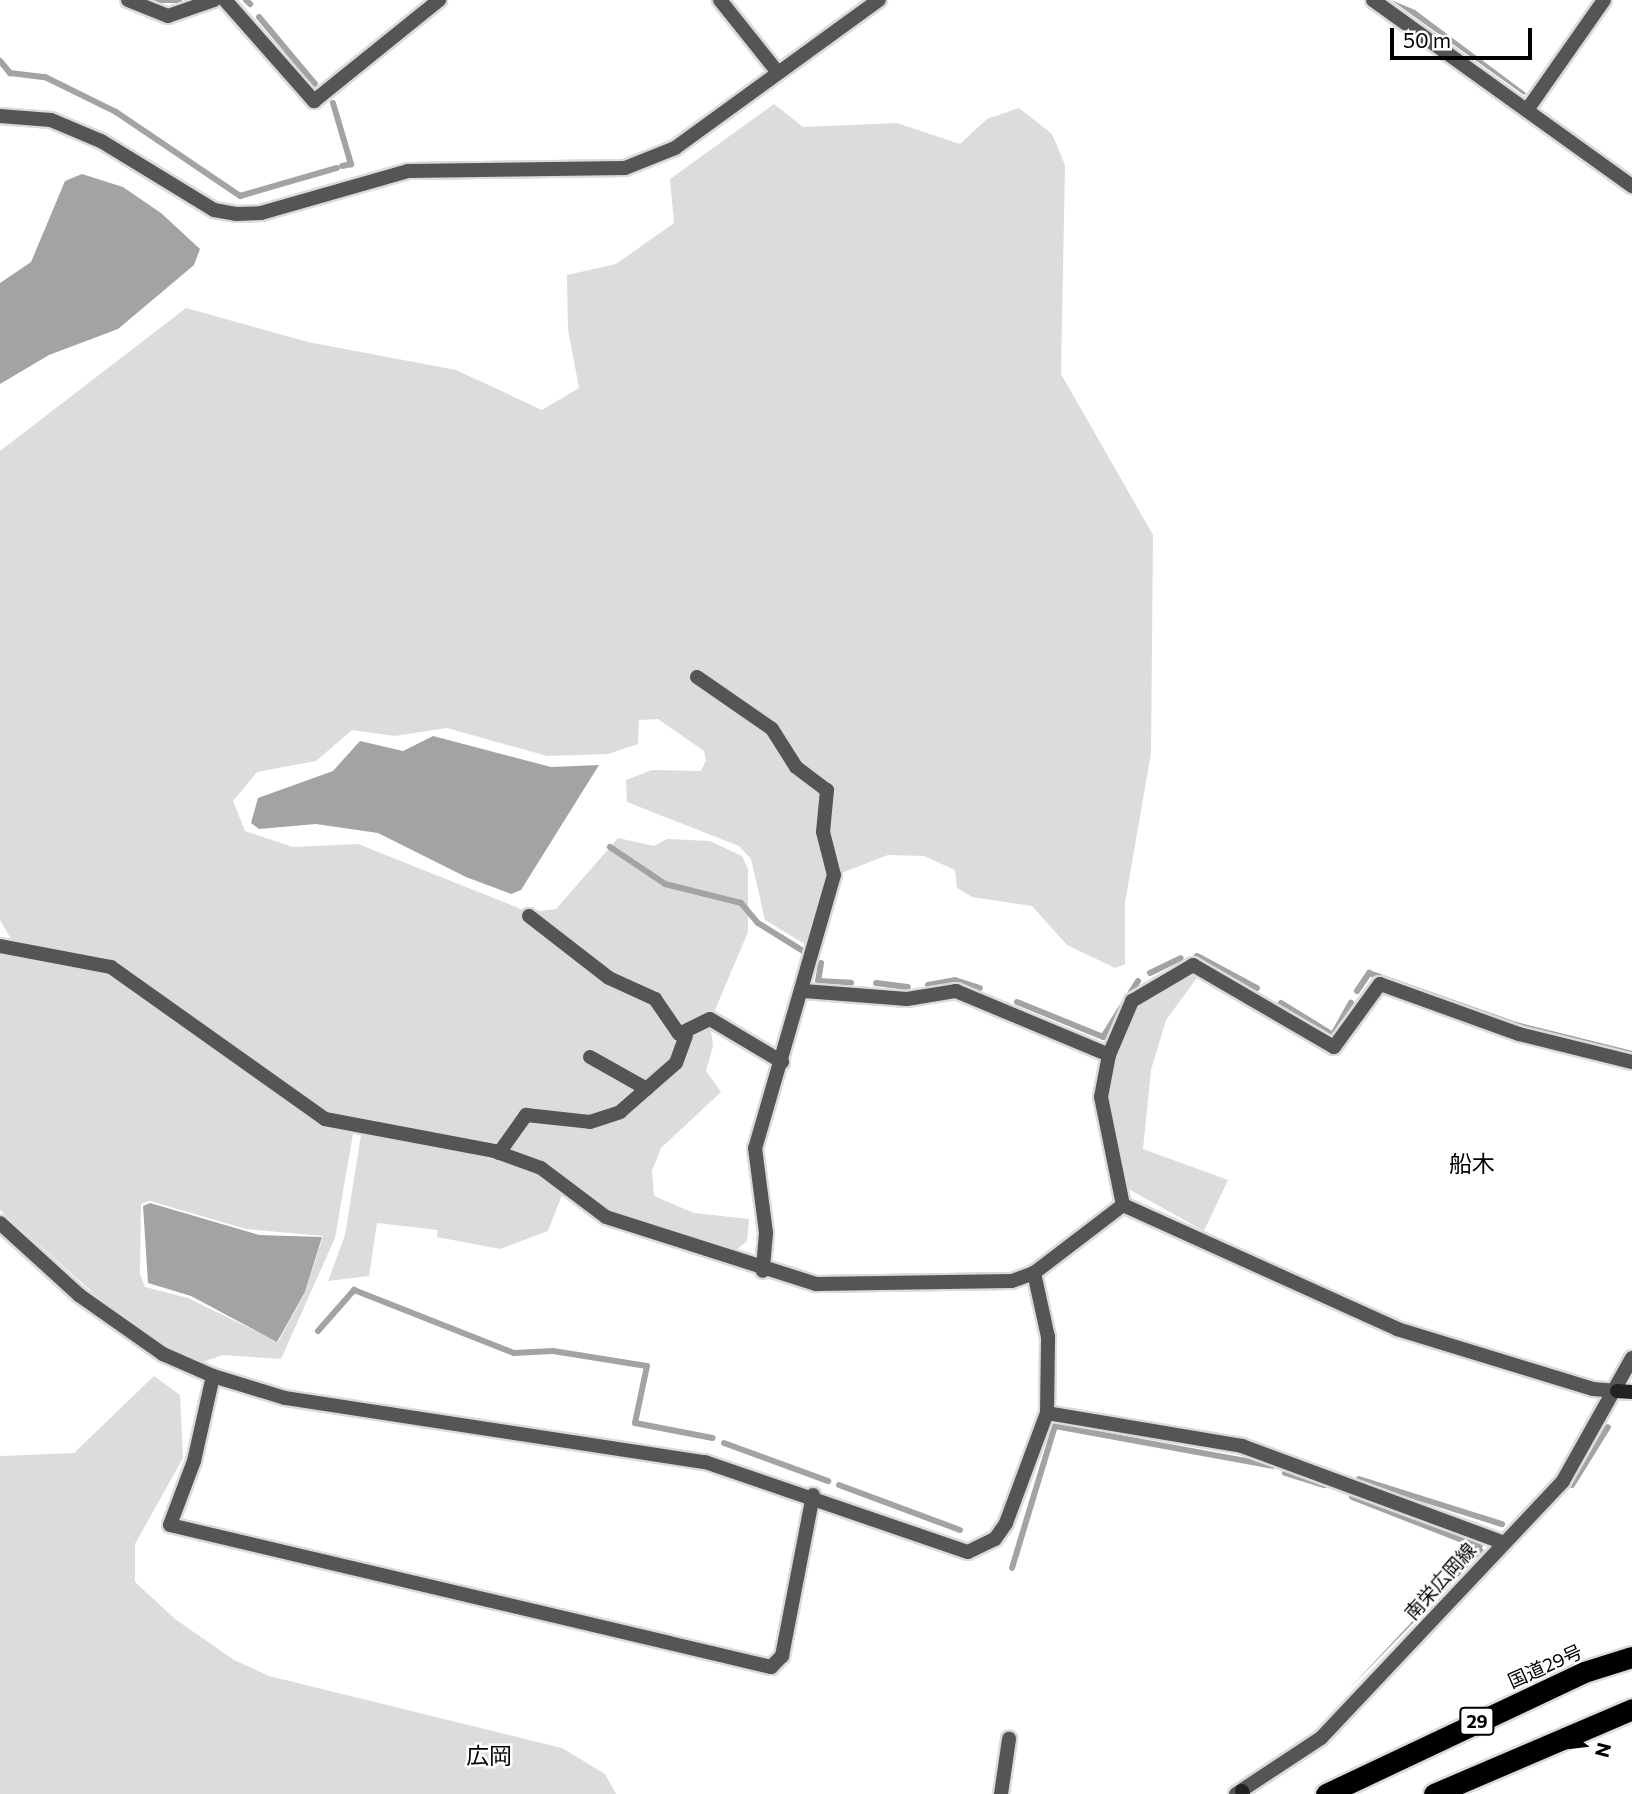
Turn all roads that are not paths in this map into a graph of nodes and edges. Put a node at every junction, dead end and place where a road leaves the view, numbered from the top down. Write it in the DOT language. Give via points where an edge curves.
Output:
graph roads {
  1 [pos="128,0"];
  2 [pos="215,0"];
  3 [pos="225,0"];
  4 [pos="439,0"];
  5 [pos="720,0"];
  6 [pos="879,0"];
  7 [pos="1373,0"];
  8 [pos="1604,0"];
  9 [pos="775,69"];
  10 [pos="1527,110"];
  11 [pos="0,116"];
  12 [pos="1632,186"];
  13 [pos="697,677"];
  14 [pos="528,916"];
  15 [pos="0,946"];
  16 [pos="804,991"];
  17 [pos="686,1036"];
  18 [pos="1110,1055"];
  19 [pos="590,1057"];
  20 [pos="782,1062"];
  21 [pos="1632,1062"];
  22 [pos="647,1089"];
  23 [pos="499,1153"];
  24 [pos="1123,1205"];
  25 [pos="0,1223"];
  26 [pos="763,1270"];
  27 [pos="1034,1273"];
  28 [pos="1632,1358"];
  29 [pos="213,1376"];
  30 [pos="1625,1391"];
  31 [pos="1047,1413"];
  32 [pos="813,1495"];
  33 [pos="1501,1542"];
  34 [pos="1632,1657"];
  35 [pos="1632,1709"];
  36 [pos="1009,1739"];
  37 [pos="1240,1793"];
  38 [pos="1000,1794"];
  39 [pos="1326,1794"];
  40 [pos="1434,1794"];
  1 -- 2 [label="street" via="168,16"];
  3 -- 4 [label="street" via="314,101"];
  5 -- 9 [label="street"];
  6 -- 9 [label="street"];
  7 -- 10 [label="street"];
  8 -- 10 [label="street"];
  9 -- 11 [label="street" via="675,148 625,168 408,171 261,213 214,210 101,141 51,120"];
  10 -- 12 [label="street"];
  13 -- 16 [label="street" via="772,729 796,767 827,790 823,832 834,875"];
  14 -- 17 [label="street" via="609,978 655,999"];
  15 -- 23 [label="street" via="111,967 325,1119"];
  16 -- 18 [label="street" via="907,999 956,991"];
  16 -- 20 [label="street"];
  17 -- 20 [label="street" via="710,1019"];
  17 -- 22 [label="street" via="676,1063"];
  18 -- 21 [label="street" via="1132,1001 1193,965 1334,1047 1380,984 1519,1034"];
  18 -- 24 [label="street" via="1101,1097"];
  19 -- 22 [label="street"];
  20 -- 26 [label="street" via="755,1148 766,1233"];
  22 -- 23 [label="street" via="600,1120 526,1115"];
  23 -- 26 [label="street" via="541,1168 606,1217"];
  24 -- 27 [label="street"];
  24 -- 30 [label="street" via="1397,1329 1593,1389"];
  25 -- 29 [label="street" via="79,1295 163,1354"];
  26 -- 27 [label="street" via="816,1284 1012,1281"];
  27 -- 31 [label="street" via="1048,1337"];
  28 -- 30 [label="street, 南栄広岡線"];
  29 -- 32 [label="street" via="285,1398 705,1462"];
  29 -- 32 [label="street" via="194,1461 170,1525 771,1667 782,1656"];
  30 -- 33 [label="street, 南栄広岡線" via="1563,1481"];
  31 -- 32 [label="street" via="1006,1523 995,1539 968,1552"];
  31 -- 33 [label="street" via="1242,1446"];
  33 -- 37 [label="street, 南栄広岡線" via="1321,1738"];
  34 -- 39 [label="highway, 国道29号 / 29" via="1584,1672"];
  35 -- 40 [label="highway, 29"];
  36 -- 38 [label="street"];
}
